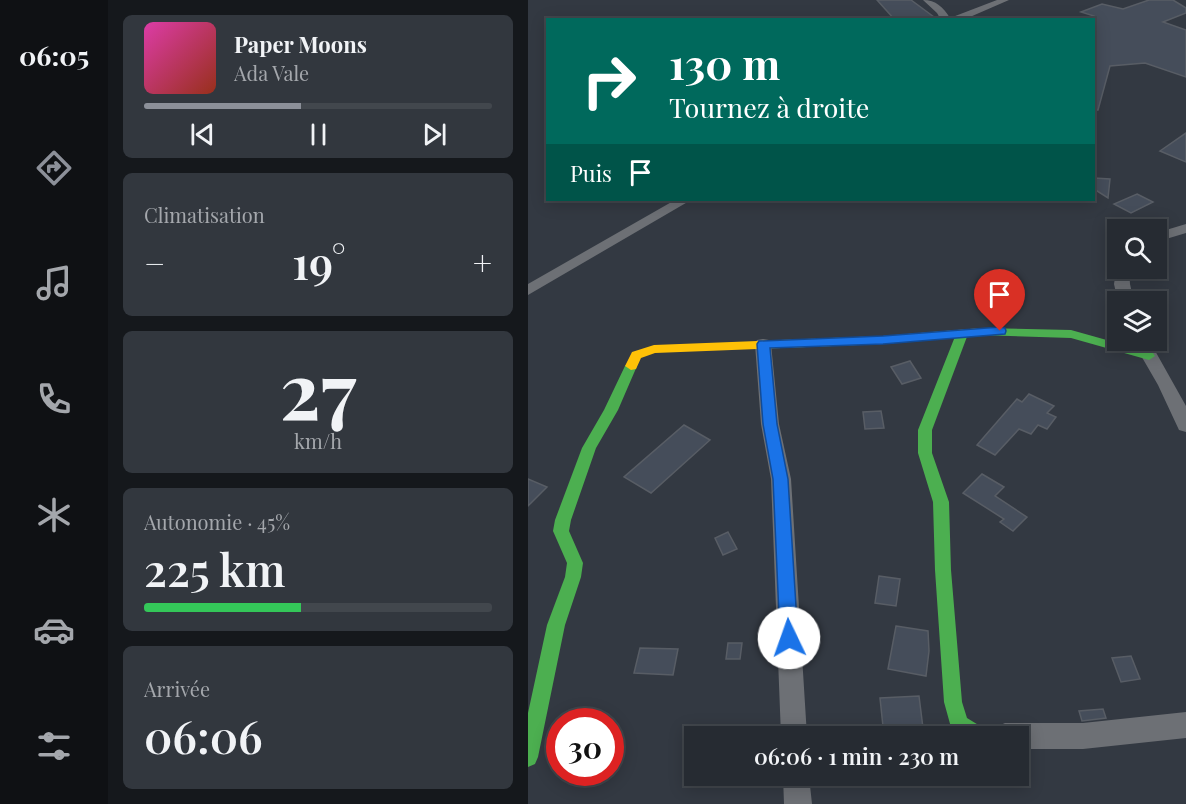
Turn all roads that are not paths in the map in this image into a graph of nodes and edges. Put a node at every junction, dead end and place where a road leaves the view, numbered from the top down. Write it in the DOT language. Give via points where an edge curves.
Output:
graph roads {
  1 [pos="927,0"];
  2 [pos="1005,0"];
  3 [pos="945,18"];
  4 [pos="957,18"];
  5 [pos="682,201"];
  6 [pos="1186,228"];
  7 [pos="1167,234"];
  8 [pos="528,290"];
  9 [pos="962,334"];
  10 [pos="1107,341"];
  11 [pos="763,344"];
  12 [pos="1143,351"];
  13 [pos="1186,425"];
  14 [pos="1186,725"];
  15 [pos="793,726"];
  16 [pos="961,726"];
  17 [pos="1029,736"];
  18 [pos="528,757"];
  19 [pos="797,786"];
  20 [pos="798,804"];
  1 -- 3 [label="street"];
  2 -- 4 [label="street"];
  5 -- 8 [label="street"];
  6 -- 7 [label="street"];
  9 -- 10 [label="street" via="1071,334"];
  9 -- 11 [label="street"];
  9 -- 16 [label="street" via="925,430 924,442 941,502 953,702"];
  11 -- 15 [label="street" via="770,424 781,479"];
  11 -- 18 [label="street" via="654,349 633,359 590,447 563,520 561,531 575,563 574,570 556,625"];
  12 -- 13 [label="street" via="1167,385"];
  14 -- 17 [label="street" via="1083,736"];
  19 -- 20 [label="street"];
}
